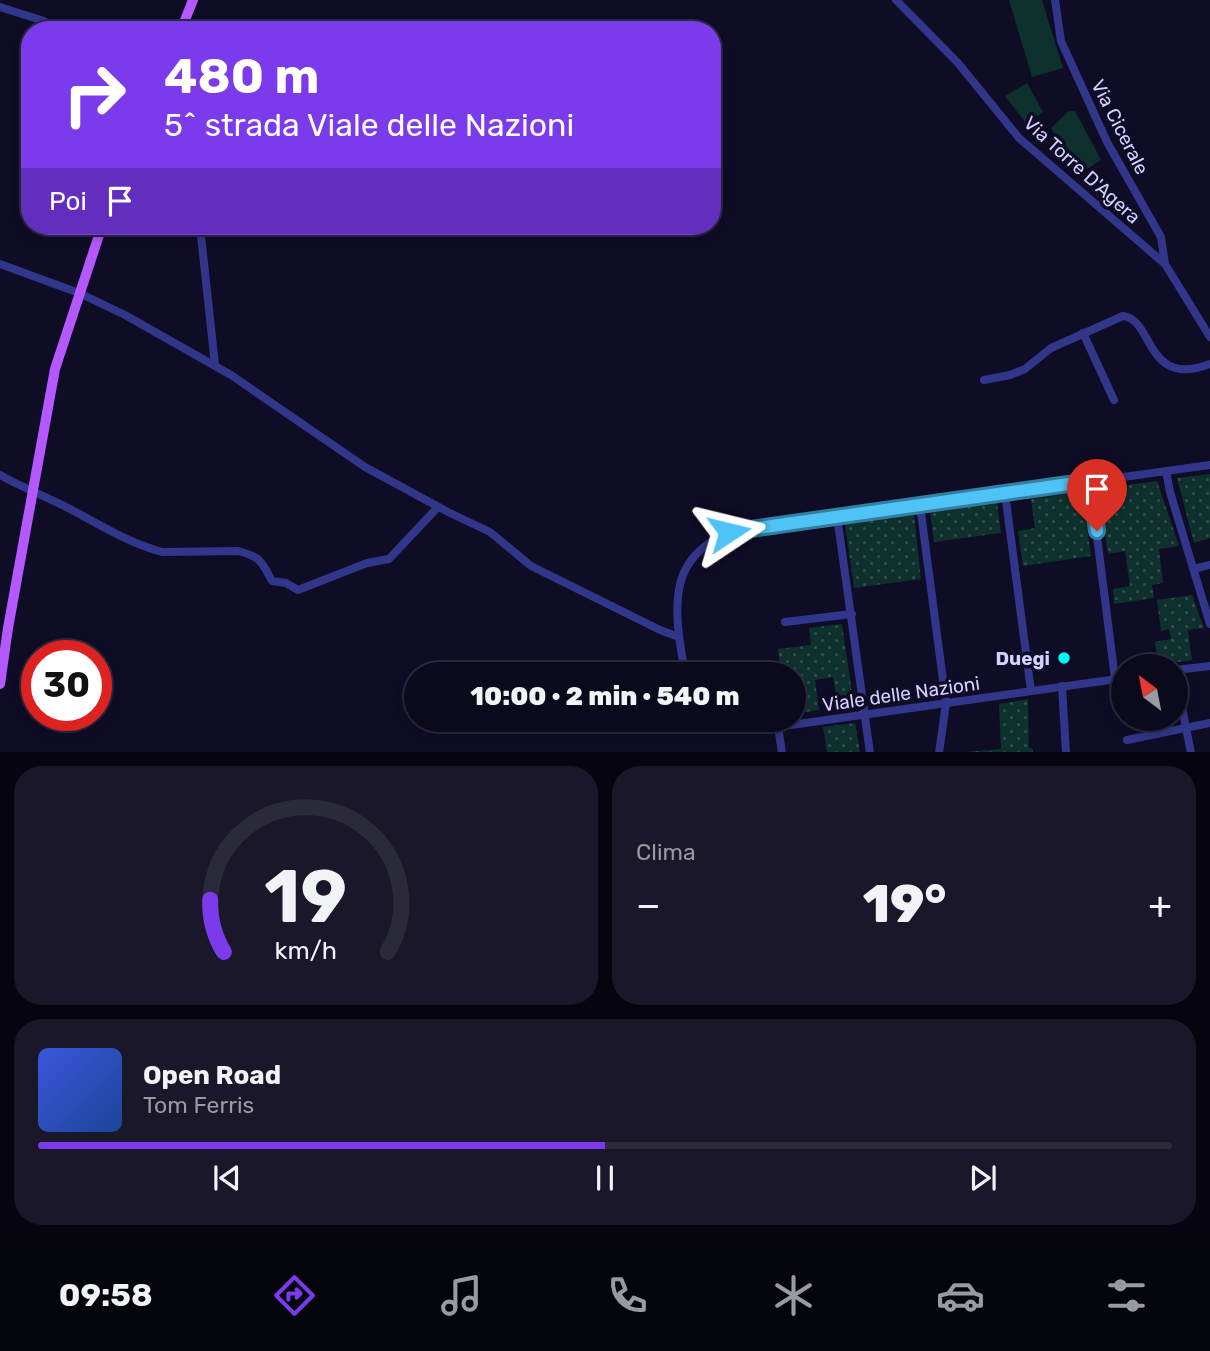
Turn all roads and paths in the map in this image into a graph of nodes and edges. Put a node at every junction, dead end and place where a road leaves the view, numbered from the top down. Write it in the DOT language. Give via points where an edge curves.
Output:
graph roads {
  1 [pos="193,0"];
  2 [pos="896,0"];
  3 [pos="1055,0"];
  4 [pos="0,7"];
  5 [pos="44,21"];
  6 [pos="185,21"];
  7 [pos="99,235"];
  8 [pos="201,235"];
  9 [pos="0,264"];
  10 [pos="1165,264"];
  11 [pos="79,293"];
  12 [pos="1083,333"];
  13 [pos="1210,337"];
  14 [pos="1210,364"];
  15 [pos="215,365"];
  16 [pos="984,380"];
  17 [pos="1114,400"];
  18 [pos="1210,465"];
  19 [pos="1166,471"];
  20 [pos="0,475"];
  21 [pos="1090,481"];
  22 [pos="32,491"];
  23 [pos="1005,493"];
  24 [pos="920,505"];
  25 [pos="438,507"];
  26 [pos="836,516"];
  27 [pos="1210,565"];
  28 [pos="1194,569"];
  29 [pos="852,614"];
  30 [pos="785,622"];
  31 [pos="1210,624"];
  32 [pos="679,637"];
  33 [pos="1115,654"];
  34 [pos="684,662"];
  35 [pos="1210,666"];
  36 [pos="1188,669"];
  37 [pos="1111,679"];
  38 [pos="0,684"];
  39 [pos="1062,686"];
  40 [pos="1031,691"];
  41 [pos="946,703"];
  42 [pos="865,715"];
  43 [pos="806,720"];
  44 [pos="1210,723"];
  45 [pos="1188,728"];
  46 [pos="779,732"];
  47 [pos="1166,732"];
  48 [pos="1187,732"];
  49 [pos="1127,740"];
  50 [pos="782,752"];
  51 [pos="870,752"];
  52 [pos="939,752"];
  53 [pos="1066,752"];
  54 [pos="1191,752"];
  1 -- 6 [label="main road"];
  2 -- 10 [label="street, Via Torre D'Agera" via="958,63 1018,138"];
  3 -- 10 [label="street, Via Cicerale" via="1061,41 1107,142 1161,237"];
  4 -- 5 [label="street"];
  7 -- 11 [label="main road"];
  8 -- 15 [label="street"];
  9 -- 11 [label="street"];
  10 -- 13 [label="street, Via Torre D'Agera"];
  11 -- 15 [label="street"];
  11 -- 22 [label="main road" via="55,369"];
  12 -- 14 [label="street" via="1129,317 1157,355 1174,369 1185,372"];
  12 -- 16 [label="street" via="1051,348 1025,369"];
  12 -- 17 [label="street"];
  15 -- 25 [label="street" via="365,467"];
  18 -- 19 [label="street"];
  19 -- 21 [label="street"];
  19 -- 28 [label="street"];
  20 -- 22 [label="street"];
  21 -- 23 [label="street"];
  21 -- 33 [label="street"];
  22 -- 25 [label="street" via="151,549 251,554 261,560 272,582 298,590 389,559"];
  22 -- 38 [label="main road"];
  23 -- 24 [label="street"];
  23 -- 40 [label="street"];
  24 -- 26 [label="street"];
  24 -- 41 [label="street"];
  25 -- 32 [label="street" via="490,532 531,566"];
  26 -- 29 [label="street"];
  26 -- 32 [label="street" via="737,530 708,543 692,557 681,577 676,604"];
  27 -- 28 [label="street"];
  28 -- 31 [label="street"];
  29 -- 30 [label="street"];
  29 -- 42 [label="street"];
  32 -- 34 [label="street"];
  35 -- 36 [label="street"];
  37 -- 39 [label="street, Viale delle Nazioni"];
  39 -- 40 [label="street, Viale delle Nazioni"];
  39 -- 53 [label="street"];
  40 -- 41 [label="street, Viale delle Nazioni"];
  41 -- 42 [label="street, Viale delle Nazioni"];
  41 -- 52 [label="street"];
  42 -- 43 [label="street, Viale delle Nazioni"];
  42 -- 51 [label="street"];
  44 -- 45 [label="street"];
  46 -- 50 [label="street"];
  47 -- 49 [label="street"];
  48 -- 54 [label="street"];
}
